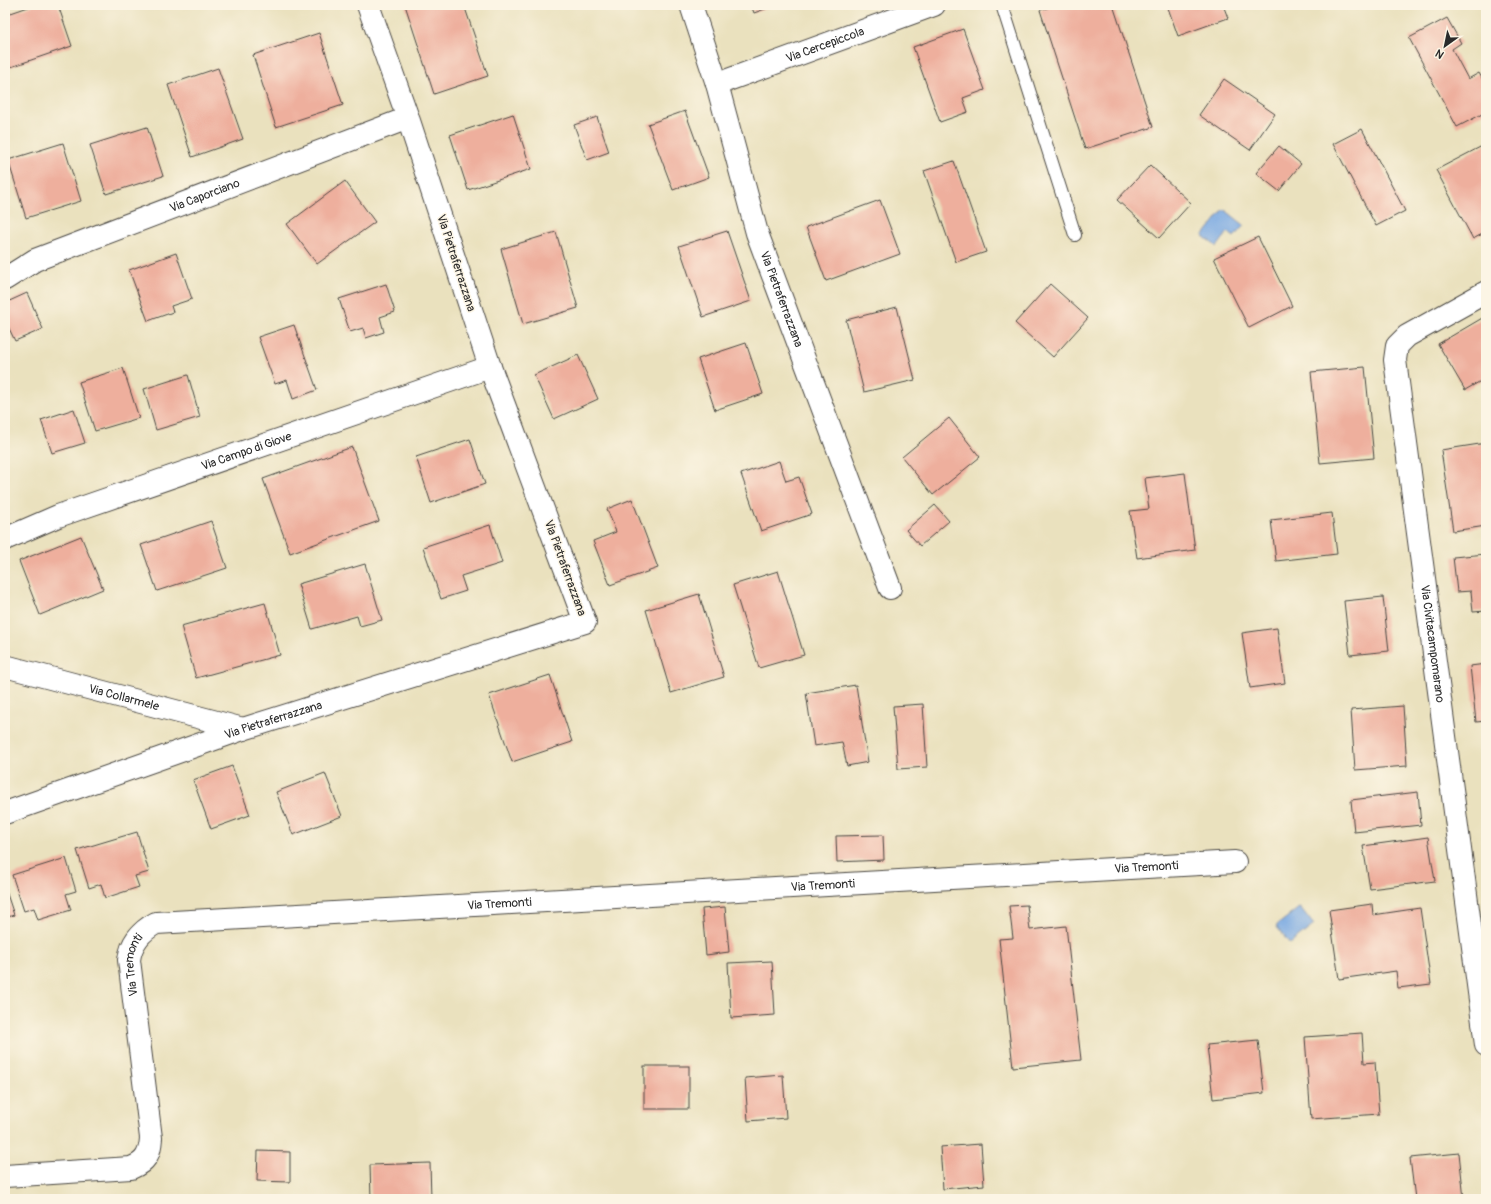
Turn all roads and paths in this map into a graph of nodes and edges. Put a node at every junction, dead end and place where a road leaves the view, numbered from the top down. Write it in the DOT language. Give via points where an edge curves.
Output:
graph roads {
  1 [pos="368,5"];
  2 [pos="691,5"];
  3 [pos="934,5"];
  4 [pos="1002,5"];
  5 [pos="717,84"];
  6 [pos="408,118"];
  7 [pos="1075,235"];
  8 [pos="5,279"];
  9 [pos="1486,292"];
  10 [pos="490,367"];
  11 [pos="5,539"];
  12 [pos="890,588"];
  13 [pos="5,666"];
  14 [pos="243,729"];
  15 [pos="5,813"];
  16 [pos="1235,862"];
  17 [pos="1486,1045"];
  18 [pos="5,1176"];
  1 -- 6 [label="street, Via Pietraferrazzana"];
  2 -- 5 [label="street, Via Pietraferrazzana"];
  3 -- 5 [label="street, Via Cercepiccola"];
  4 -- 7 [label="lane"];
  5 -- 12 [label="street, Via Pietraferrazzana" via="758,233"];
  6 -- 8 [label="street, Via Caporciano" via="35,260"];
  6 -- 10 [label="street, Via Pietraferrazzana"];
  9 -- 17 [label="street, Via Civitacampomarano" via="1407,336 1397,346 1395,360"];
  10 -- 11 [label="street, Via Campo di Giove" via="58,516"];
  10 -- 14 [label="street, Via Pietraferrazzana" via="585,622"];
  13 -- 14 [label="street, Via Collarmele"];
  14 -- 15 [label="street, Via Pietraferrazzana"];
  16 -- 18 [label="street, Via Tremonti" via="156,923 139,937 130,951 129,960 150,1138 146,1158 140,1165 131,1168"];
}
